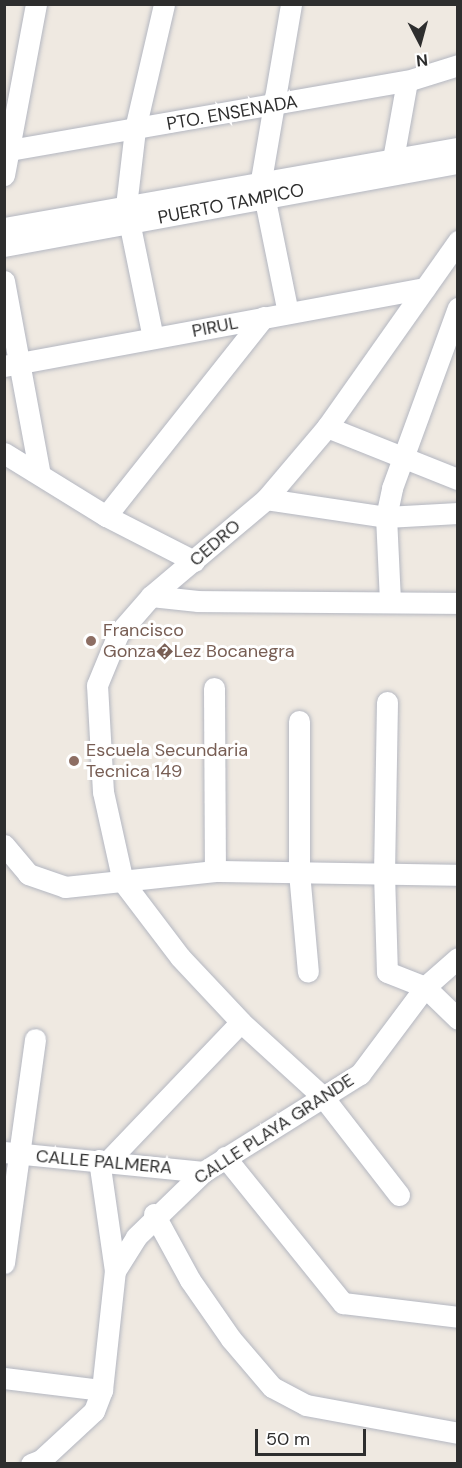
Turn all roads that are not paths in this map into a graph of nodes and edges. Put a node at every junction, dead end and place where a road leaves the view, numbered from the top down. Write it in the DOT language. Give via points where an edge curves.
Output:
graph roads {
  1 [pos="36,4"];
  2 [pos="164,4"];
  3 [pos="291,4"];
  4 [pos="458,65"];
  5 [pos="407,81"];
  6 [pos="272,106"];
  7 [pos="135,129"];
  8 [pos="458,148"];
  9 [pos="7,150"];
  10 [pos="393,159"];
  11 [pos="458,163"];
  12 [pos="4,175"];
  13 [pos="262,189"];
  14 [pos="128,214"];
  15 [pos="4,228"];
  16 [pos="458,242"];
  17 [pos="4,246"];
  18 [pos="4,281"];
  19 [pos="425,288"];
  20 [pos="458,308"];
  21 [pos="288,313"];
  22 [pos="264,317"];
  23 [pos="153,338"];
  24 [pos="12,364"];
  25 [pos="327,427"];
  26 [pos="4,453"];
  27 [pos="402,457"];
  28 [pos="40,475"];
  29 [pos="458,479"];
  30 [pos="266,499"];
  31 [pos="458,513"];
  32 [pos="106,516"];
  33 [pos="386,517"];
  34 [pos="194,561"];
  35 [pos="150,596"];
  36 [pos="390,601"];
  37 [pos="458,603"];
  38 [pos="214,688"];
  39 [pos="387,702"];
  40 [pos="299,721"];
  41 [pos="4,845"];
  42 [pos="215,871"];
  43 [pos="299,872"];
  44 [pos="384,873"];
  45 [pos="458,875"];
  46 [pos="123,882"];
  47 [pos="458,958"];
  48 [pos="308,972"];
  49 [pos="425,987"];
  50 [pos="458,1019"];
  51 [pos="241,1022"];
  52 [pos="35,1039"];
  53 [pos="323,1097"];
  54 [pos="13,1153"];
  55 [pos="225,1156"];
  56 [pos="104,1161"];
  57 [pos="203,1172"];
  58 [pos="399,1196"];
  59 [pos="154,1214"];
  60 [pos="4,1263"];
  61 [pos="115,1271"];
  62 [pos="458,1317"];
  63 [pos="4,1378"];
  64 [pos="102,1390"];
  65 [pos="458,1433"];
  66 [pos="31,1464"];
  1 -- 9 [label="street"];
  2 -- 7 [label="street"];
  3 -- 6 [label="street"];
  4 -- 5 [label="street, PTO. ENSENADA"];
  5 -- 6 [label="street, PTO. ENSENADA"];
  5 -- 10 [label="street"];
  6 -- 7 [label="street, PTO. ENSENADA"];
  6 -- 13 [label="street"];
  7 -- 9 [label="street, PTO. ENSENADA"];
  7 -- 14 [label="street"];
  8 -- 10 [label="street, PUERTO TAMPICO"];
  9 -- 12 [label="street"];
  10 -- 13 [label="street, PUERTO TAMPICO"];
  11 -- 13 [label="street, PUERTO TAMPICO"];
  13 -- 14 [label="street, PUERTO TAMPICO"];
  13 -- 21 [label="street"];
  14 -- 15 [label="street, PUERTO TAMPICO"];
  14 -- 17 [label="street, PUERTO TAMPICO"];
  14 -- 23 [label="street"];
  16 -- 19 [label="street, CEDRO"];
  18 -- 24 [label="street"];
  19 -- 21 [label="street, PIRUL"];
  19 -- 25 [label="street, CEDRO"];
  20 -- 27 [label="street"];
  21 -- 22 [label="street, PIRUL"];
  22 -- 23 [label="street, PIRUL"];
  22 -- 32 [label="street"];
  23 -- 24 [label="street, PIRUL"];
  24 -- 28 [label="street"];
  25 -- 27 [label="street"];
  25 -- 30 [label="street, CEDRO"];
  26 -- 28 [label="street"];
  27 -- 29 [label="street"];
  27 -- 33 [label="street"];
  28 -- 32 [label="street"];
  30 -- 33 [label="street"];
  30 -- 34 [label="street, CEDRO"];
  31 -- 33 [label="street"];
  32 -- 34 [label="street"];
  33 -- 36 [label="street"];
  34 -- 35 [label="street, CEDRO"];
  35 -- 36 [label="street" via="198,601"];
  35 -- 46 [label="street, CEDRO" via="118,634 97,685 103,792"];
  36 -- 37 [label="street"];
  38 -- 42 [label="street"];
  39 -- 44 [label="street"];
  40 -- 43 [label="street"];
  41 -- 46 [label="street" via="28,874 65,886"];
  42 -- 43 [label="street"];
  42 -- 46 [label="street"];
  43 -- 44 [label="street"];
  43 -- 48 [label="street"];
  44 -- 45 [label="street"];
  44 -- 49 [label="street" via="387,972"];
  46 -- 51 [label="street, CEDRO" via="180,957"];
  47 -- 49 [label="street, CALLE PLAYA GRANDE"];
  49 -- 50 [label="street"];
  49 -- 53 [label="street, CALLE PLAYA GRANDE" via="360,1074"];
  51 -- 53 [label="street, CEDRO"];
  51 -- 56 [label="street"];
  52 -- 54 [label="street"];
  53 -- 55 [label="street, CALLE PLAYA GRANDE"];
  53 -- 58 [label="street, CEDRO"];
  54 -- 56 [label="street, CALLE PALMERA"];
  54 -- 60 [label="street"];
  55 -- 57 [label="street, CALLE PLAYA GRANDE"];
  55 -- 62 [label="street" via="343,1302"];
  56 -- 57 [label="street, CALLE PALMERA"];
  56 -- 61 [label="street, CALLE PLAYA GRANDE"];
  57 -- 59 [label="street, CALLE PLAYA GRANDE"];
  59 -- 61 [label="street, CALLE PLAYA GRANDE"];
  59 -- 65 [label="street" via="190,1280 231,1339 272,1387 315,1407"];
  61 -- 64 [label="street, CALLE PLAYA GRANDE"];
  63 -- 64 [label="street"];
  64 -- 66 [label="street, CALLE PLAYA GRANDE" via="94,1411 41,1460"];
}
